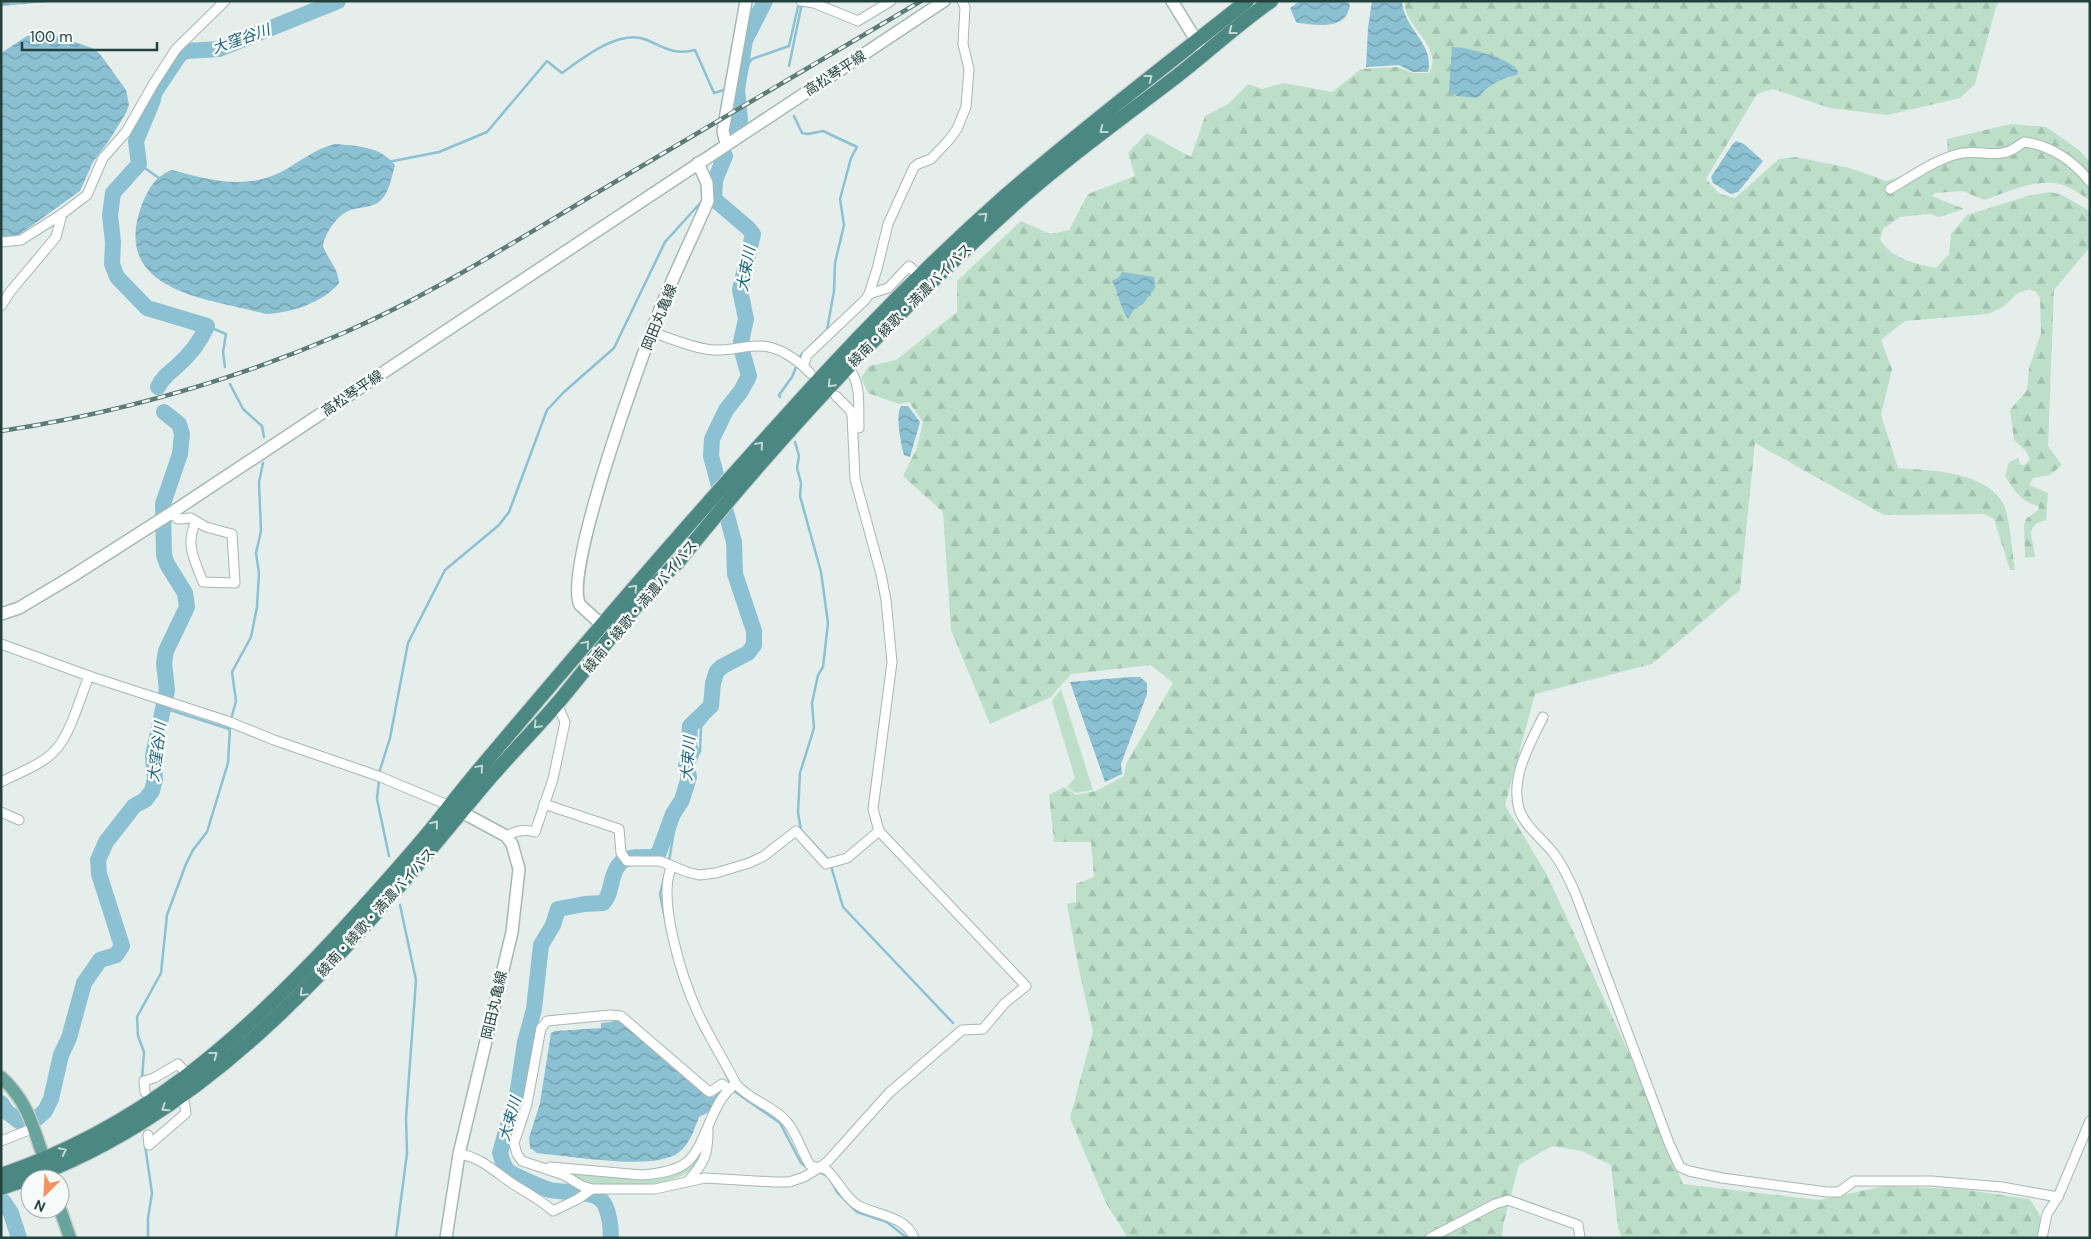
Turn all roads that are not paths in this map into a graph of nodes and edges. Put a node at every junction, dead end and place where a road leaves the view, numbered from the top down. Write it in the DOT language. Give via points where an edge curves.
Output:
graph roads {
  1 [pos="225,1"];
  2 [pos="746,1"];
  3 [pos="891,1"];
  4 [pos="944,1"];
  5 [pos="962,1"];
  6 [pos="1172,1"];
  7 [pos="1247,1"];
  8 [pos="1270,1"];
  9 [pos="802,2"];
  10 [pos="1195,41"];
  11 [pos="1204,53"];
  12 [pos="726,144"];
  13 [pos="698,163"];
  14 [pos="2090,182"];
  15 [pos="1890,189"];
  16 [pos="62,214"];
  17 [pos="1,242"];
  18 [pos="920,276"];
  19 [pos="869,294"];
  20 [pos="1,306"];
  21 [pos="651,332"];
  22 [pos="800,363"];
  23 [pos="848,366"];
  24 [pos="810,373"];
  25 [pos="836,396"];
  26 [pos="854,436"];
  27 [pos="166,516"];
  28 [pos="196,521"];
  29 [pos="1,614"];
  30 [pos="602,625"];
  31 [pos="613,635"];
  32 [pos="1,644"];
  33 [pos="89,676"];
  34 [pos="557,704"];
  35 [pos="1542,717"];
  36 [pos="1,782"];
  37 [pos="544,804"];
  38 [pos="456,809"];
  39 [pos="1,812"];
  40 [pos="19,820"];
  41 [pos="879,831"];
  42 [pos="506,836"];
  43 [pos="669,865"];
  44 [pos="188,1076"];
  45 [pos="1,1077"];
  46 [pos="730,1087"];
  47 [pos="145,1092"];
  48 [pos="183,1096"];
  49 [pos="2090,1121"];
  50 [pos="34,1128"];
  51 [pos="708,1128"];
  52 [pos="148,1135"];
  53 [pos="1,1141"];
  54 [pos="41,1150"];
  55 [pos="458,1154"];
  56 [pos="545,1169"];
  57 [pos="816,1170"];
  58 [pos="1,1175"];
  59 [pos="688,1181"];
  60 [pos="1,1188"];
  61 [pos="591,1190"];
  62 [pos="2058,1197"];
  63 [pos="63,1219"];
  64 [pos="70,1238"];
  65 [pos="446,1238"];
  66 [pos="914,1238"];
  67 [pos="1430,1238"];
  68 [pos="1580,1238"];
  69 [pos="2042,1238"];
  1 -- 16 [label="street" via="176,49 126,132 104,158 87,195"];
  2 -- 12 [label="main road" via="723,131"];
  3 -- 9 [label="street" via="858,22 814,3"];
  4 -- 12 [label="main road, 高松琴平線"];
  5 -- 19 [label="street" via="965,7 963,44 969,69 966,107 948,141 931,158 914,167 888,224"];
  6 -- 10 [label="main road"];
  7 -- 10 [label="highway, 綾南・綾歌・満濃バイパス"];
  8 -- 11 [label="highway, 綾南・綾歌・満濃バイパス, one-way"];
  10 -- 11 [label="main road"];
  18 -- 10 [label="highway, 綾南・綾歌・満濃バイパス, one-way" via="1002,199"];
  11 -- 23 [label="highway, 綾南・綾歌・満濃バイパス, one-way" via="1102,131 1010,208"];
  12 -- 13 [label="main road"];
  13 -- 21 [label="main road, 岡田丸亀線" via="707,182 708,198"];
  13 -- 27 [label="main road, 高松琴平線"];
  14 -- 15 [label="street" via="2079,167 2060,155 2035,143 2024,142 2009,152 1961,153 1944,158"];
  16 -- 17 [label="street" via="21,240"];
  16 -- 20 [label="street" via="56,237"];
  18 -- 19 [label="street" via="909,266 888,288"];
  30 -- 18 [label="highway, 綾南・綾歌・満濃バイパス, one-way" via="839,358"];
  19 -- 22 [label="street"];
  21 -- 22 [label="street" via="705,348 770,347"];
  21 -- 30 [label="main road, 岡田丸亀線" via="586,532 577,600"];
  22 -- 24 [label="street"];
  23 -- 26 [label="street" via="858,383 859,434"];
  23 -- 31 [label="highway, 綾南・綾歌・満濃バイパス, one-way" via="785,434"];
  25 -- 26 [label="street" via="850,410"];
  26 -- 41 [label="street" via="855,479 881,574 892,662 873,808"];
  27 -- 28 [label="street"];
  27 -- 29 [label="main road, 高松琴平線" via="19,608"];
  28 -- 28 [label="street" via="232,534 235,583 203,582 193,556 190,534"];
  30 -- 31 [label="main road, 岡田丸亀線"];
  38 -- 30 [label="highway, 綾南・綾歌・満濃バイパス, one-way"];
  31 -- 34 [label="highway, 綾南・綾歌・満濃バイパス"];
  32 -- 33 [label="street"];
  33 -- 36 [label="street" via="57,748 38,763"];
  33 -- 38 [label="street" via="227,721 380,777"];
  34 -- 37 [label="street" via="565,722 553,779"];
  34 -- 38 [label="highway, 綾南・綾歌・満濃バイパス, one-way"];
  35 -- 62 [label="street" via="1523,758 1518,779 1519,808 1525,821 1554,853 1576,895 1680,1167 1722,1178 1828,1192 1839,1192 1854,1181 1931,1181 2002,1187"];
  37 -- 42 [label="street" via="535,832 515,831"];
  37 -- 43 [label="street" via="620,829 624,859 660,861"];
  38 -- 42 [label="main road"];
  44 -- 38 [label="highway, 綾南・綾歌・満濃バイパス, one-way" via="260,1015"];
  38 -- 48 [label="highway, 綾南・綾歌・満濃バイパス, one-way" via="366,927 313,983 265,1030"];
  39 -- 40 [label="street"];
  41 -- 43 [label="street" via="846,858 826,864 796,830 764,856 716,873 698,875"];
  41 -- 57 [label="street" via="1026,986 1005,1002 983,1029 962,1030 906,1078"];
  42 -- 55 [label="main road, 岡田丸亀線" via="512,844 519,869 512,932"];
  43 -- 46 [label="street" via="666,893 677,950 698,1012"];
  44 -- 47 [label="street" via="178,1064 144,1081"];
  58 -- 44 [label="highway, 綾南・綾歌・満濃バイパス, one-way" via="50,1157 97,1134 152,1102"];
  45 -- 50 [label="main road" via="28,1110"];
  46 -- 51 [label="street" via="720,1098"];
  46 -- 56 [label="street" via="722,1084 708,1091 622,1016 548,1021 541,1028 527,1104 514,1143 522,1161"];
  46 -- 57 [label="street" via="758,1100 785,1120"];
  48 -- 52 [label="street" via="186,1113 150,1145"];
  48 -- 60 [label="highway, 綾南・綾歌・満濃バイパス, one-way" via="102,1146"];
  49 -- 62 [label="street"];
  50 -- 53 [label="street"];
  50 -- 54 [label="main road"];
  51 -- 56 [label="street" via="694,1157 679,1168 668,1171 642,1175"];
  51 -- 59 [label="street" via="708,1150"];
  55 -- 61 [label="street" via="470,1155 486,1164 552,1210"];
  55 -- 65 [label="main road, 岡田丸亀線"];
  56 -- 61 [label="street"];
  57 -- 59 [label="street" via="789,1182 714,1178"];
  57 -- 66 [label="street" via="824,1168 850,1200 900,1222"];
  59 -- 61 [label="street" via="655,1189"];
  62 -- 69 [label="street" via="2047,1214"];
  63 -- 64 [label="main road"];
  67 -- 68 [label="street" via="1508,1200 1578,1224"];
}
